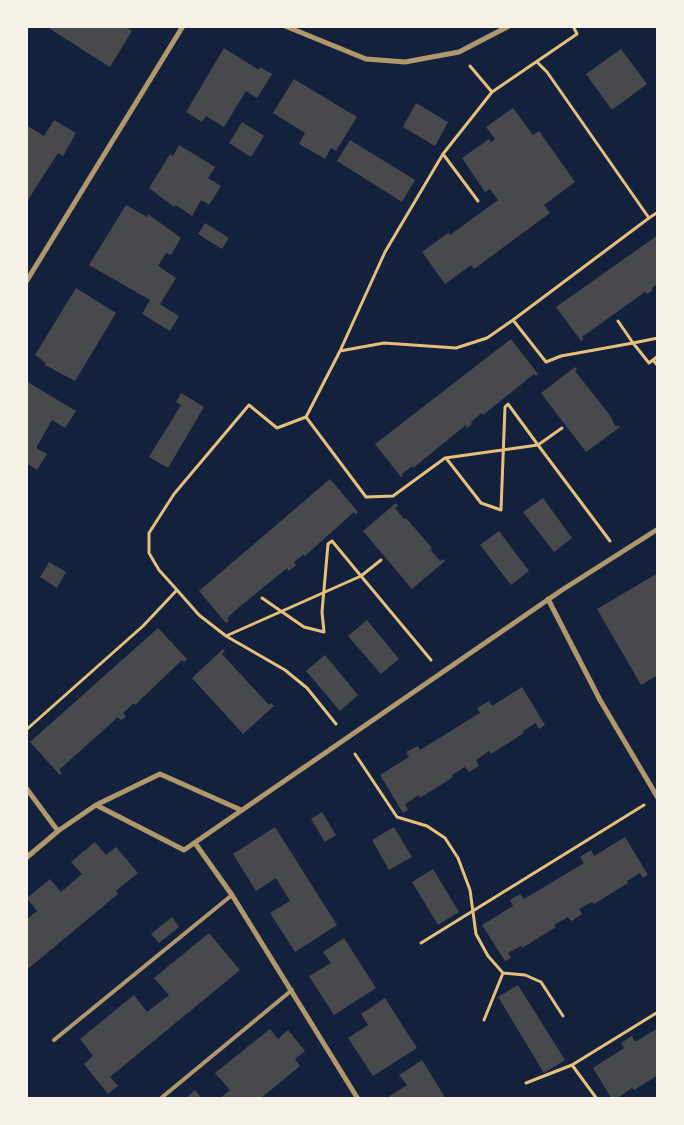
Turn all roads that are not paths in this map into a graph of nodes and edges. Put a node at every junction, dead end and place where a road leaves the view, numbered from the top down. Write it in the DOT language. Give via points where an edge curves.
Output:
graph roads {
  1 [pos="183,26"];
  2 [pos="285,26"];
  3 [pos="509,26"];
  4 [pos="26,282"];
  5 [pos="658,528"];
  6 [pos="548,599"];
  7 [pos="26,788"];
  8 [pos="658,797"];
  9 [pos="96,805"];
  10 [pos="240,810"];
  11 [pos="58,831"];
  12 [pos="195,843"];
  13 [pos="26,858"];
  14 [pos="232,895"];
  15 [pos="292,990"];
  16 [pos="54,1040"];
  17 [pos="160,1099"];
  18 [pos="358,1099"];
  1 -- 4 [label="street"];
  2 -- 3 [label="street" via="366,58 414,62 459,52"];
  5 -- 6 [label="street"];
  6 -- 8 [label="street" via="600,700"];
  6 -- 10 [label="street"];
  7 -- 11 [label="street"];
  9 -- 10 [label="street" via="160,774"];
  9 -- 11 [label="street"];
  9 -- 12 [label="street" via="184,850"];
  10 -- 12 [label="street"];
  11 -- 13 [label="street"];
  12 -- 14 [label="street"];
  14 -- 15 [label="street"];
  14 -- 16 [label="lane"];
  15 -- 17 [label="lane"];
  15 -- 18 [label="street"];
}
